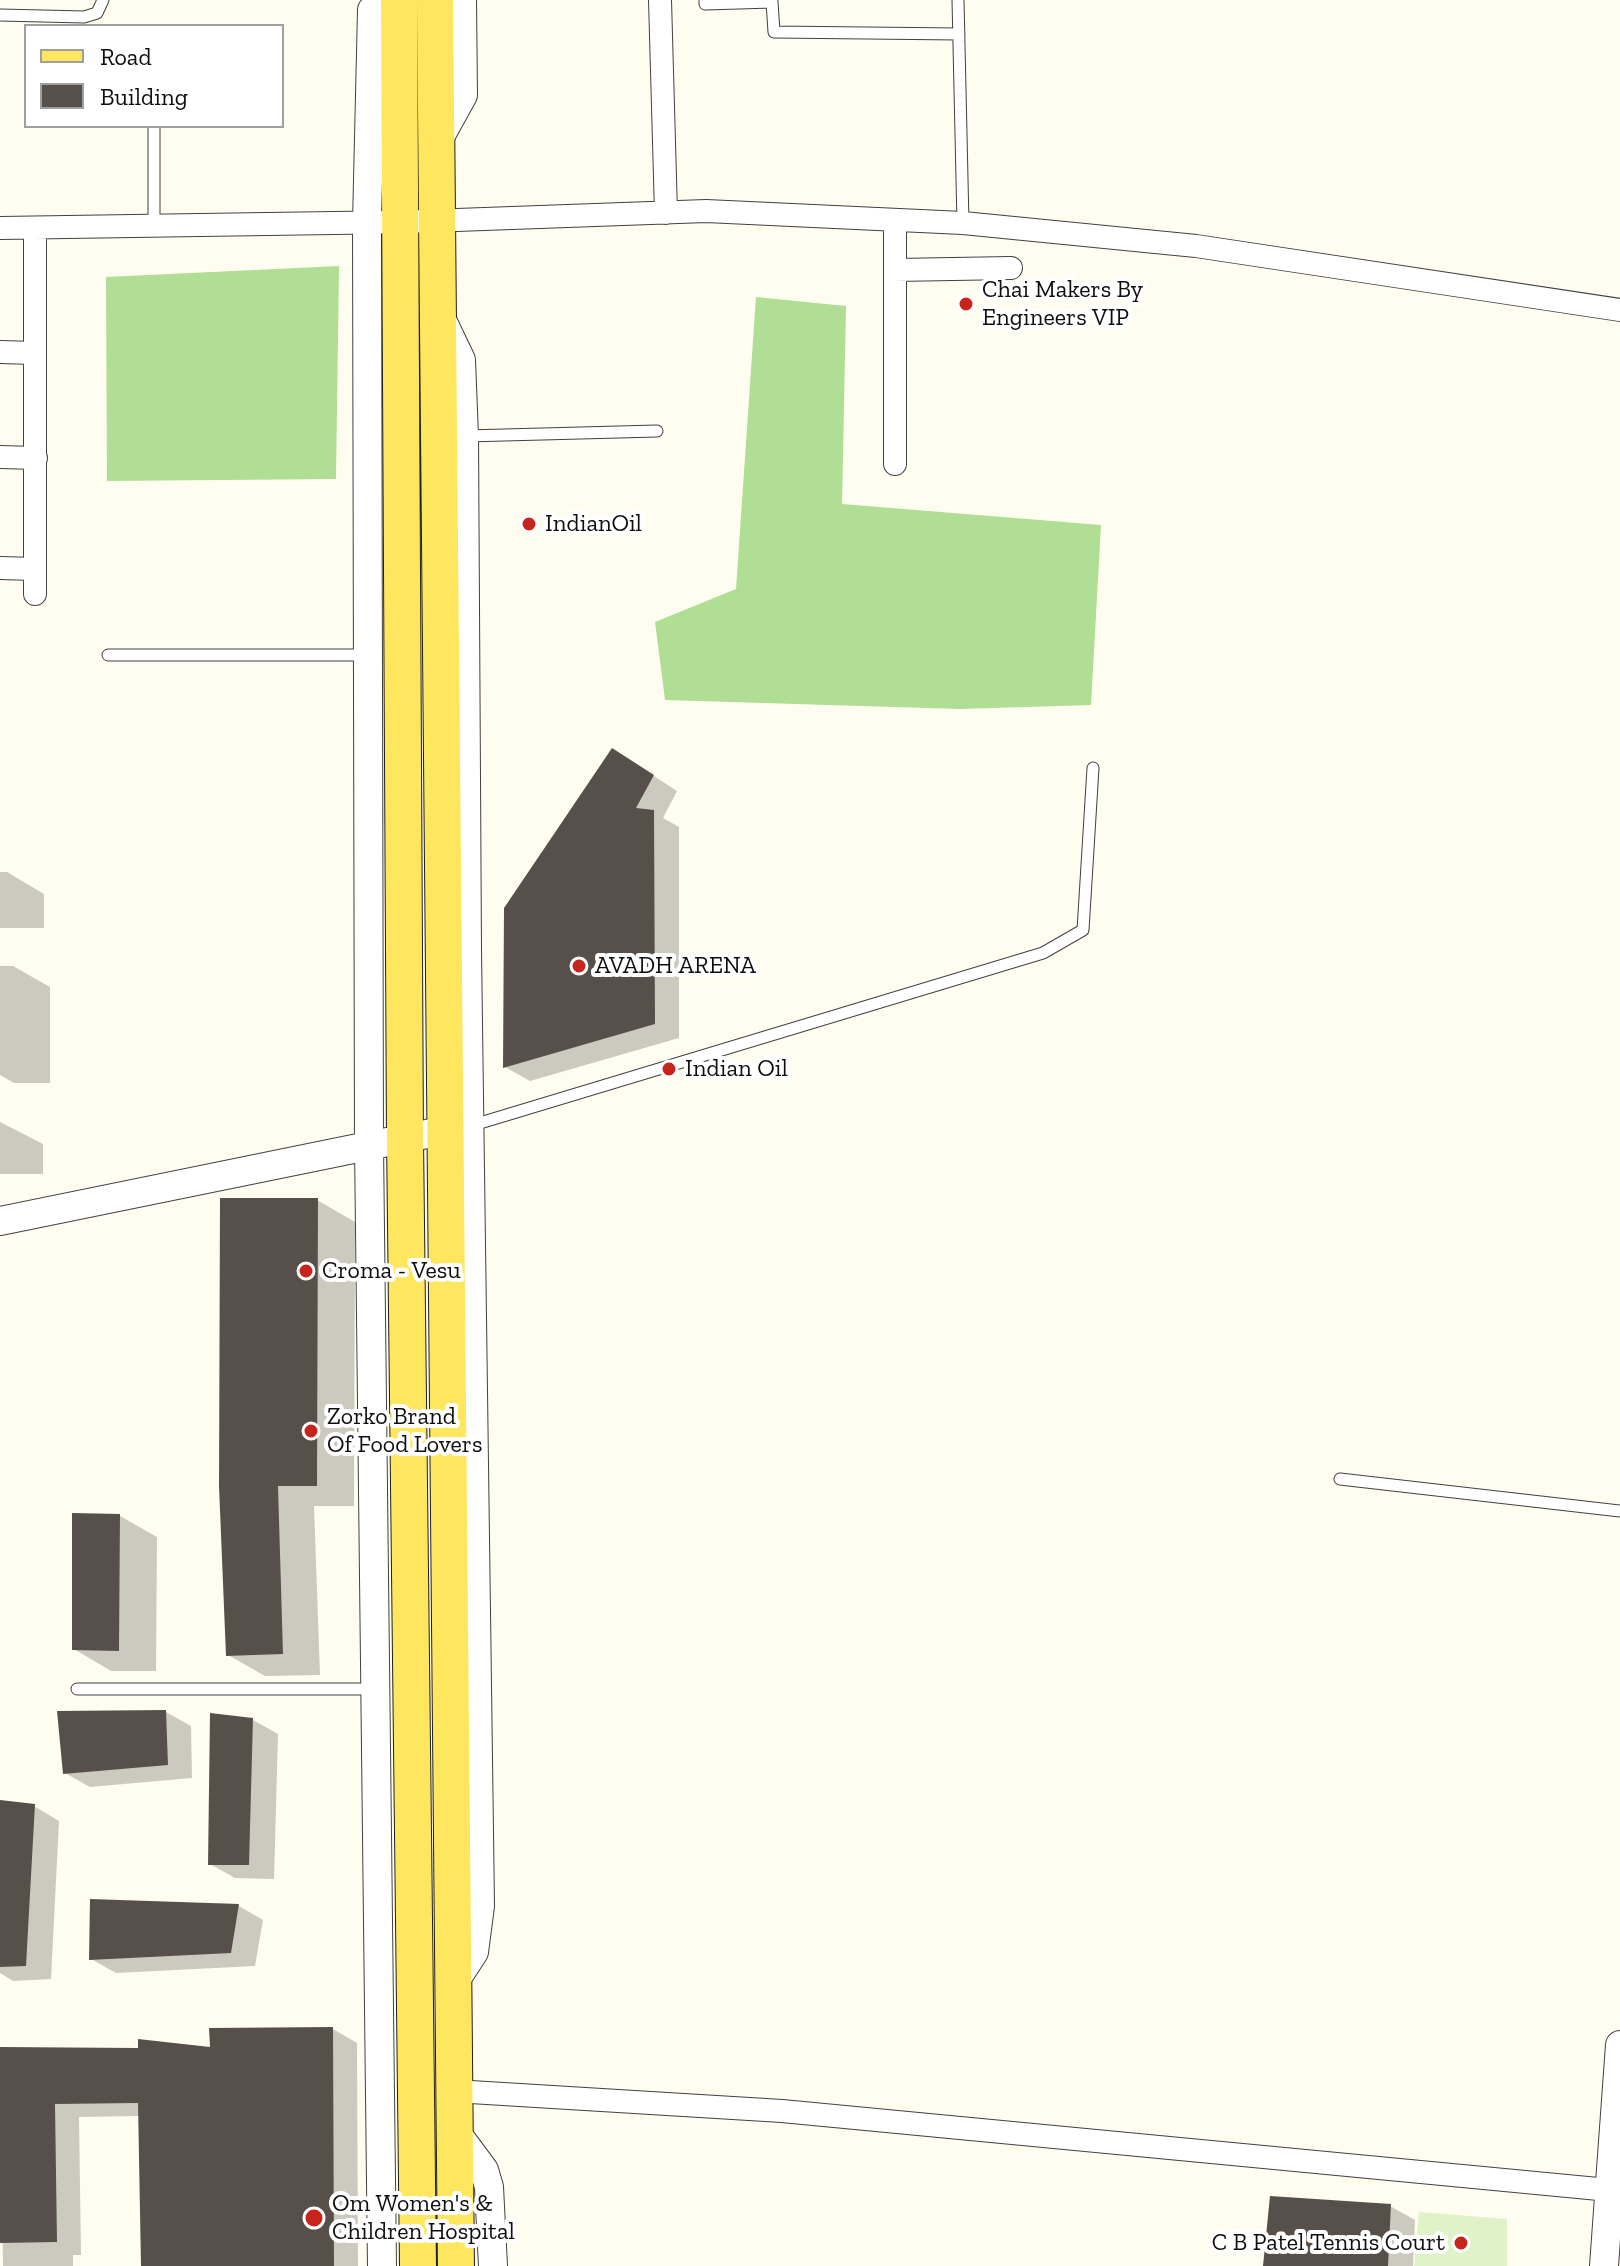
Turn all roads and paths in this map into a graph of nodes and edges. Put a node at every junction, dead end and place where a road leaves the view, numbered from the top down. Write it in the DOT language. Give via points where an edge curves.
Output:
graph roads {
  1 [pos="103,0"];
  2 [pos="435,0"];
  3 [pos="462,0"];
  4 [pos="660,0"];
  5 [pos="705,0"];
  6 [pos="958,0"];
  7 [pos="377,3"];
  8 [pos="0,15"];
  9 [pos="959,34"];
  10 [pos="154,128"];
  11 [pos="436,144"];
  12 [pos="666,213"];
  13 [pos="895,220"];
  14 [pos="437,221"];
  15 [pos="384,223"];
  16 [pos="963,223"];
  17 [pos="154,226"];
  18 [pos="0,228"];
  19 [pos="35,228"];
  20 [pos="1011,268"];
  21 [pos="895,270"];
  22 [pos="1620,310"];
  23 [pos="438,311"];
  24 [pos="0,352"];
  25 [pos="35,353"];
  26 [pos="657,431"];
  27 [pos="464,436"];
  28 [pos="0,457"];
  29 [pos="36,458"];
  30 [pos="895,464"];
  31 [pos="0,568"];
  32 [pos="35,569"];
  33 [pos="35,594"];
  34 [pos="108,655"];
  35 [pos="369,655"];
  36 [pos="1093,768"];
  37 [pos="457,1127"];
  38 [pos="405,1137"];
  39 [pos="369,1144"];
  40 [pos="0,1221"];
  41 [pos="1340,1479"];
  42 [pos="1620,1511"];
  43 [pos="77,1689"];
  44 [pos="376,1689"];
  45 [pos="1620,2045"];
  46 [pos="454,2091"];
  47 [pos="455,2131"];
  48 [pos="1615,2190"];
  49 [pos="382,2266"];
  50 [pos="418,2266"];
  51 [pos="456,2266"];
  52 [pos="493,2266"];
  53 [pos="1604,2266"];
  1 -- 8 [label="lane" via="97,13 84,17"];
  2 -- 11 [label="main road"];
  3 -- 11 [label="street" via="463,95"];
  4 -- 12 [label="street"];
  5 -- 9 [label="lane" via="772,2 774,32"];
  6 -- 9 [label="lane"];
  7 -- 15 [label="main road"];
  9 -- 16 [label="lane"];
  10 -- 17 [label="lane"];
  11 -- 14 [label="main road"];
  12 -- 13 [label="street"];
  12 -- 14 [label="street"];
  13 -- 16 [label="street"];
  13 -- 21 [label="street"];
  14 -- 15 [label="street"];
  14 -- 23 [label="main road"];
  15 -- 17 [label="street"];
  15 -- 35 [label="street"];
  15 -- 38 [label="main road"];
  16 -- 22 [label="street" via="1196,246"];
  17 -- 19 [label="street"];
  18 -- 19 [label="street"];
  19 -- 25 [label="street"];
  20 -- 21 [label="street"];
  21 -- 30 [label="street"];
  23 -- 27 [label="street" via="461,360"];
  23 -- 37 [label="main road"];
  24 -- 25 [label="street"];
  25 -- 29 [label="street"];
  26 -- 27 [label="lane"];
  27 -- 37 [label="street"];
  28 -- 29 [label="street"];
  29 -- 32 [label="street"];
  31 -- 32 [label="street"];
  32 -- 33 [label="street"];
  34 -- 35 [label="lane"];
  35 -- 39 [label="street"];
  36 -- 37 [label="lane" via="1083,930 1043,953"];
  37 -- 38 [label="street"];
  37 -- 46 [label="main road"];
  38 -- 39 [label="street"];
  38 -- 50 [label="main road"];
  39 -- 40 [label="street"];
  39 -- 44 [label="street"];
  41 -- 42 [label="lane"];
  43 -- 44 [label="lane"];
  44 -- 49 [label="street"];
  45 -- 48 [label="street"];
  46 -- 47 [label="main road"];
  46 -- 48 [label="street" via="782,2111"];
  47 -- 51 [label="main road"];
  47 -- 52 [label="street" via="484,2170 489,2187"];
  48 -- 53 [label="street"];
}
